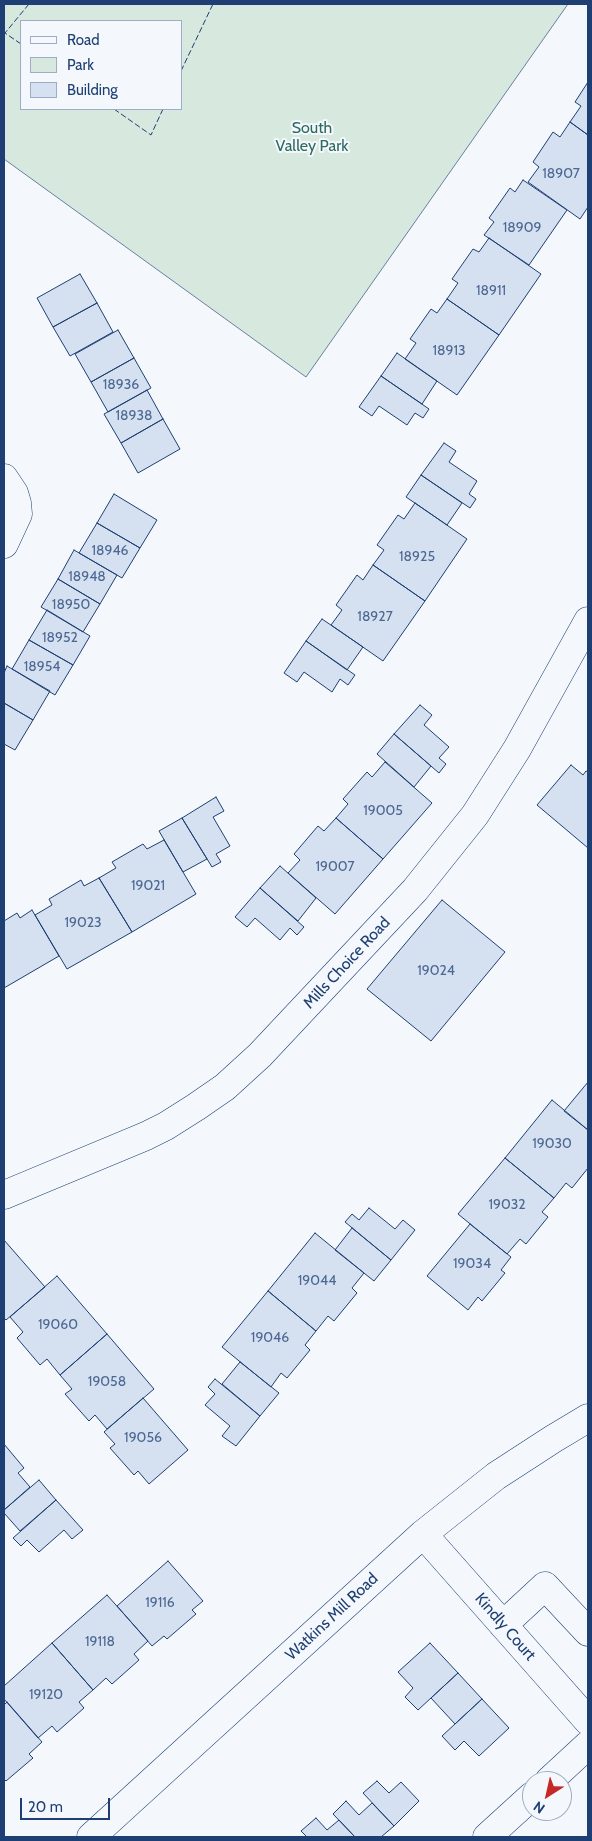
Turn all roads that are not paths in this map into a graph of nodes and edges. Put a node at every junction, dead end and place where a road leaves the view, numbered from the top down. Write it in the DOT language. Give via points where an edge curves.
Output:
graph roads {
  1 [pos="4,478"];
  2 [pos="4,544"];
  3 [pos="588,621"];
  4 [pos="4,1195"];
  5 [pos="588,1418"];
  6 [pos="423,1534"];
  7 [pos="503,1625"];
  8 [pos="588,1632"];
  9 [pos="588,1721"];
  10 [pos="588,1744"];
  11 [pos="560,1771"];
  12 [pos="522,1805"];
  13 [pos="91,1837"];
  14 [pos="487,1837"];
  1 -- 2 [label="street" via="14,492 18,514"];
  3 -- 4 [label="street, Mills Choice Road" via="517,749 475,815 415,890 260,1055 225,1087 166,1126"];
  5 -- 6 [label="street, Watkins Mill Road" via="496,1476"];
  6 -- 7 [label="street, Kindly Court"];
  6 -- 13 [label="street, Watkins Mill Road"];
  7 -- 8 [label="street" via="545,1586"];
  7 -- 9 [label="street, Kindly Court"];
  10 -- 11 [label="street"];
  12 -- 14 [label="street"];
}
